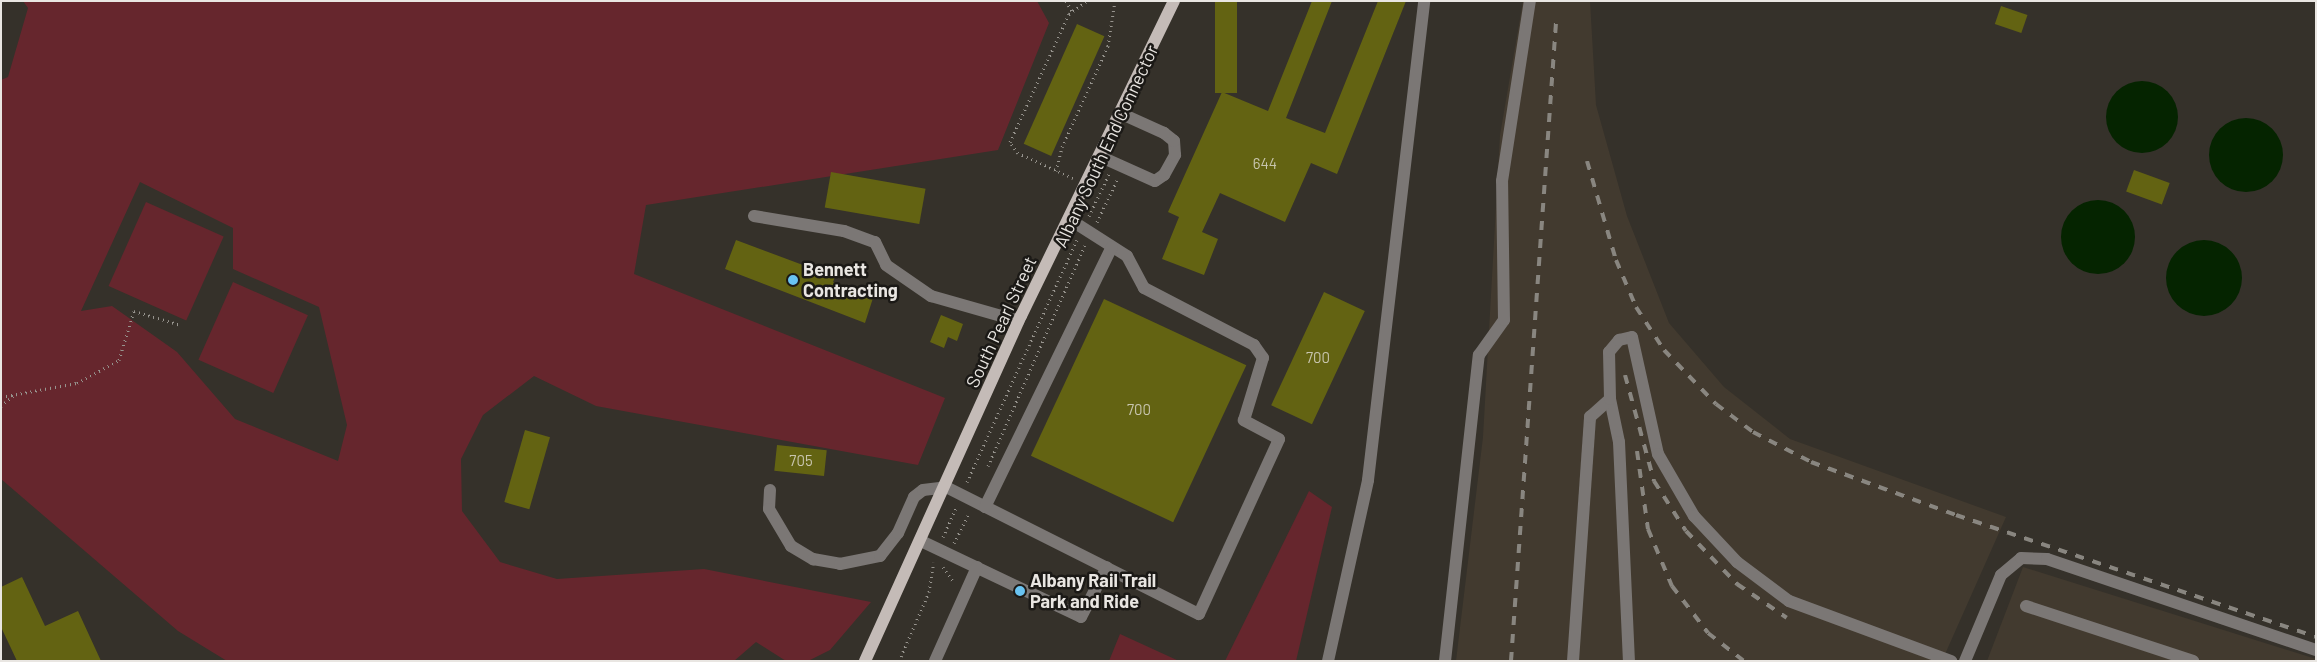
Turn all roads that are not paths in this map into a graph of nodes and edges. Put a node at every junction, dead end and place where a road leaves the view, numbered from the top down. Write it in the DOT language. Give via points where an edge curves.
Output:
graph roads {
  1 [pos="1174,1"];
  2 [pos="1424,1"];
  3 [pos="1530,1"];
  4 [pos="1120,113"];
  5 [pos="1099,156"];
  6 [pos="754,216"];
  7 [pos="1068,219"];
  8 [pos="1112,246"];
  9 [pos="1019,321"];
  10 [pos="1610,399"];
  11 [pos="946,487"];
  12 [pos="770,490"];
  13 [pos="985,507"];
  14 [pos="922,541"];
  15 [pos="977,567"];
  16 [pos="1107,567"];
  17 [pos="2026,606"];
  18 [pos="2316,650"];
  19 [pos="865,661"];
  20 [pos="935,661"];
  21 [pos="1328,661"];
  22 [pos="1445,661"];
  23 [pos="1573,661"];
  24 [pos="1629,661"];
  25 [pos="1951,661"];
  26 [pos="1965,661"];
  27 [pos="2192,661"];
  1 -- 4 [label="main road, South Pearl Street"];
  2 -- 21 [label="lane" via="1368,480"];
  3 -- 22 [label="lane" via="1502,181 1504,320 1479,355"];
  4 -- 5 [label="main road, South Pearl Street"];
  4 -- 5 [label="lane" via="1174,141 1175,155 1164,175 1155,181"];
  5 -- 7 [label="main road, South Pearl Street"];
  6 -- 9 [label="lane" via="844,231 875,242 886,265 931,296"];
  7 -- 8 [label="lane"];
  7 -- 9 [label="main road, South Pearl Street"];
  8 -- 13 [label="lane"];
  8 -- 16 [label="lane" via="1127,256 1144,288 1254,345 1263,358 1244,420 1279,439 1199,614"];
  9 -- 11 [label="main road, South Pearl Street"];
  10 -- 23 [label="lane" via="1590,417"];
  10 -- 24 [label="lane" via="1619,442"];
  10 -- 25 [label="lane" via="1609,352 1618,340 1632,337 1658,454 1694,516 1737,562 1789,600"];
  11 -- 12 [label="lane" via="923,490 914,497 898,533 880,556 840,564 813,559 791,546 769,509"];
  11 -- 13 [label="lane"];
  11 -- 14 [label="main road, South Pearl Street"];
  13 -- 16 [label="lane"];
  14 -- 15 [label="lane"];
  14 -- 19 [label="main road, South Pearl Street"];
  15 -- 16 [label="lane" via="1081,617"];
  15 -- 20 [label="lane"];
  17 -- 27 [label="lane"];
  18 -- 26 [label="lane" via="2047,559 2021,558 2001,575"];
}
